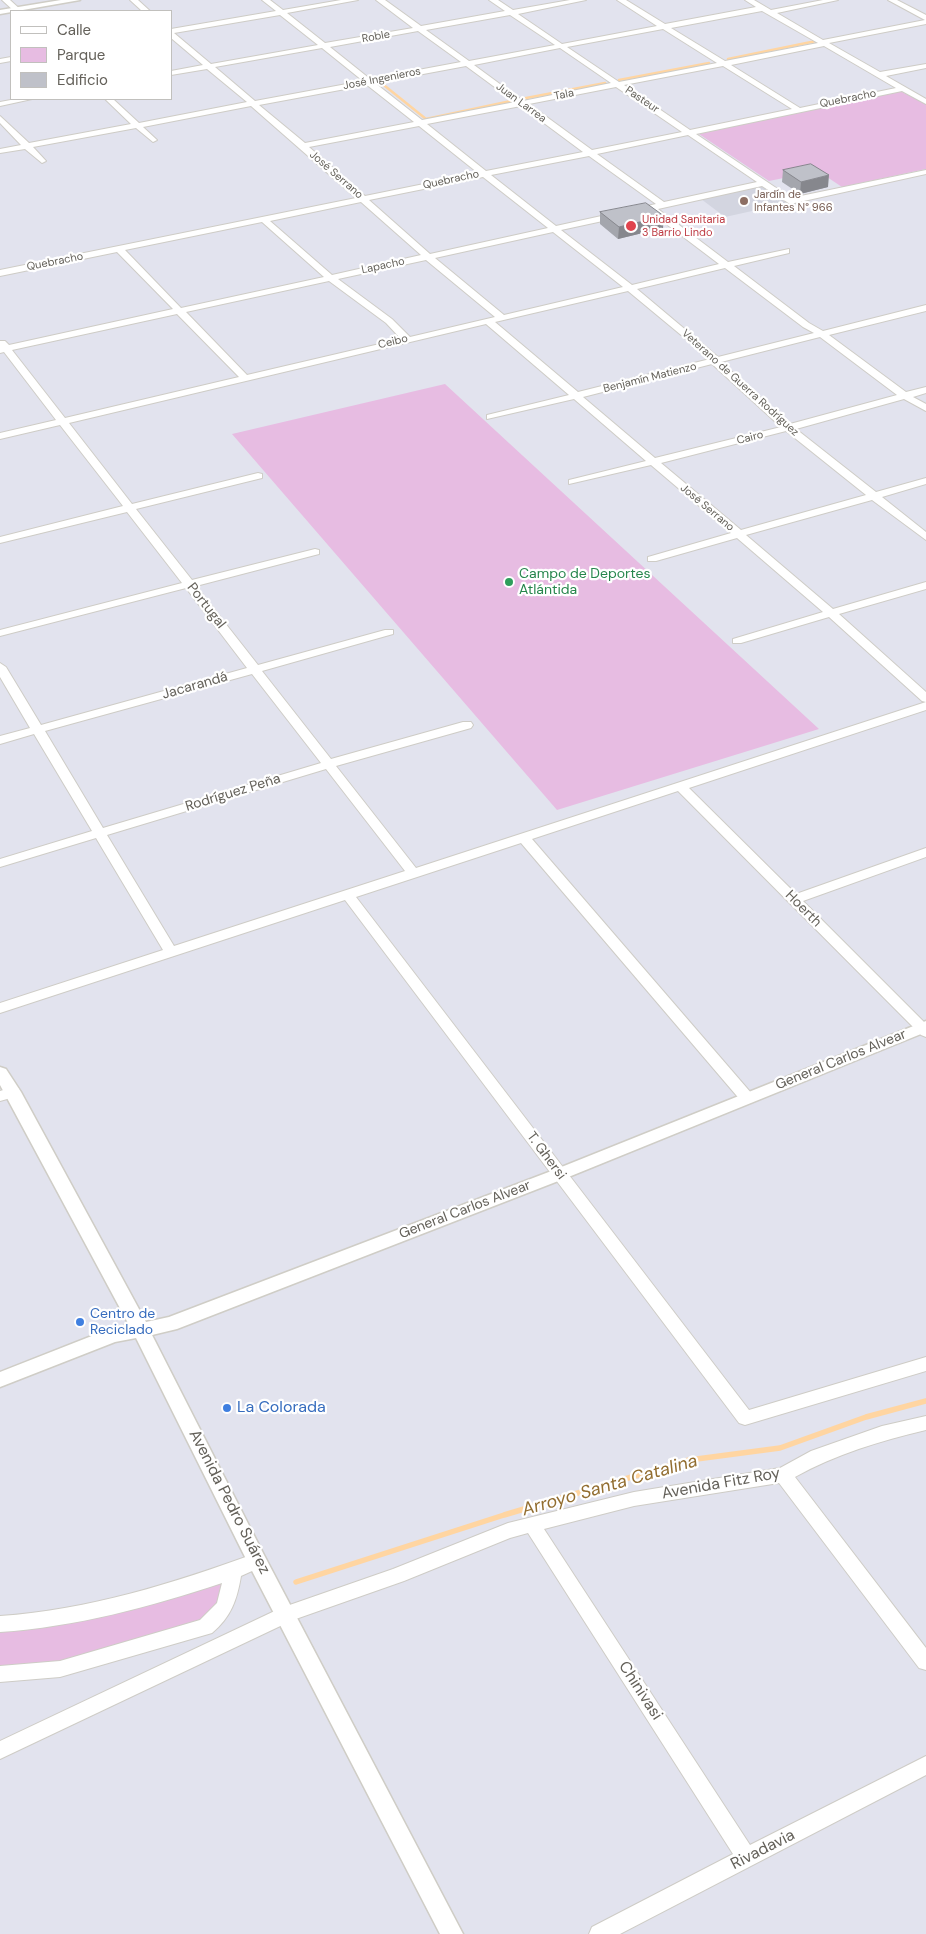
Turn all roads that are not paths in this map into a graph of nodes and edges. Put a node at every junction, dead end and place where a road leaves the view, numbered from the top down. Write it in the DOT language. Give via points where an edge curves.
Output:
graph roads {
  1 [pos="6,0"];
  2 [pos="76,0"];
  3 [pos="134,0"];
  4 [pos="266,0"];
  5 [pos="354,0"];
  6 [pos="380,0"];
  7 [pos="493,0"];
  8 [pos="582,0"];
  9 [pos="621,0"];
  10 [pos="749,0"];
  11 [pos="834,0"];
  12 [pos="892,0"];
  13 [pos="17,10"];
  14 [pos="145,10"];
  15 [pos="767,10"];
  16 [pos="512,12"];
  17 [pos="282,13"];
  18 [pos="926,18"];
  19 [pos="926,22"];
  20 [pos="664,26"];
  21 [pos="420,29"];
  22 [pos="172,33"];
  23 [pos="172,34"];
  24 [pos="823,43"];
  25 [pos="323,46"];
  26 [pos="562,46"];
  27 [pos="466,63"];
  28 [pos="723,64"];
  29 [pos="209,66"];
  30 [pos="926,66"];
  31 [pos="172,73"];
  32 [pos="879,75"];
  33 [pos="368,81"];
  34 [pos="619,84"];
  35 [pos="903,88"];
  36 [pos="22,100"];
  37 [pos="110,100"];
  38 [pos="926,102"];
  39 [pos="253,103"];
  40 [pos="522,103"];
  41 [pos="0,104"];
  42 [pos="797,109"];
  43 [pos="0,118"];
  44 [pos="421,122"];
  45 [pos="136,126"];
  46 [pos="689,131"];
  47 [pos="153,140"];
  48 [pos="27,145"];
  49 [pos="303,146"];
  50 [pos="0,150"];
  51 [pos="589,152"];
  52 [pos="42,161"];
  53 [pos="926,172"];
  54 [pos="482,173"];
  55 [pos="766,184"];
  56 [pos="363,199"];
  57 [pos="662,205"];
  58 [pos="651,208"];
  59 [pos="263,219"];
  60 [pos="553,229"];
  61 [pos="118,249"];
  62 [pos="786,251"];
  63 [pos="428,256"];
  64 [pos="726,265"];
  65 [pos="0,273"];
  66 [pos="330,277"];
  67 [pos="629,287"];
  68 [pos="926,308"];
  69 [pos="178,311"];
  70 [pos="501,317"];
  71 [pos="487,320"];
  72 [pos="822,334"];
  73 [pos="407,339"];
  74 [pos="2,346"];
  75 [pos="716,361"];
  76 [pos="245,378"];
  77 [pos="926,390"];
  78 [pos="577,396"];
  79 [pos="907,396"];
  80 [pos="926,408"];
  81 [pos="491,417"];
  82 [pos="61,421"];
  83 [pos="788,428"];
  84 [pos="0,436"];
  85 [pos="652,462"];
  86 [pos="258,476"];
  87 [pos="926,481"];
  88 [pos="573,482"];
  89 [pos="874,496"];
  90 [pos="129,508"];
  91 [pos="739,534"];
  92 [pos="926,537"];
  93 [pos="0,540"];
  94 [pos="315,552"];
  95 [pos="652,559"];
  96 [pos="190,584"];
  97 [pos="926,585"];
  98 [pos="831,613"];
  99 [pos="389,632"];
  100 [pos="0,633"];
  101 [pos="737,641"];
  102 [pos="0,667"];
  103 [pos="255,669"];
  104 [pos="926,698"];
  105 [pos="926,706"];
  106 [pos="467,725"];
  107 [pos="39,729"];
  108 [pos="0,740"];
  109 [pos="329,764"];
  110 [pos="680,786"];
  111 [pos="98,834"];
  112 [pos="523,837"];
  113 [pos="926,852"];
  114 [pos="0,864"];
  115 [pos="412,872"];
  116 [pos="347,894"];
  117 [pos="794,900"];
  118 [pos="171,952"];
  119 [pos="0,1008"];
  120 [pos="925,1029"];
  121 [pos="0,1074"];
  122 [pos="6,1094"];
  123 [pos="747,1098"];
  124 [pos="560,1174"];
  125 [pos="141,1330"];
  126 [pos="926,1364"];
  127 [pos="0,1380"];
  128 [pos="926,1423"];
  129 [pos="783,1475"];
  130 [pos="532,1525"];
  131 [pos="257,1561"];
  132 [pos="233,1573"];
  133 [pos="287,1614"];
  134 [pos="0,1624"];
  135 [pos="926,1662"];
  136 [pos="0,1674"];
  137 [pos="0,1750"];
  138 [pos="926,1765"];
  139 [pos="747,1858"];
  140 [pos="452,1934"];
  141 [pos="599,1934"];
  1 -- 13 [label="street"];
  2 -- 13 [label="street"];
  3 -- 14 [label="street"];
  4 -- 17 [label="street, Veterano de Guerra Rodríguez"];
  5 -- 17 [label="street"];
  6 -- 21 [label="street, Juan Larrea"];
  7 -- 16 [label="street, Pasteur"];
  8 -- 16 [label="street, Roble"];
  9 -- 20 [label="street"];
  10 -- 15 [label="street"];
  11 -- 15 [label="street, José Ingenieros"];
  12 -- 18 [label="street"];
  15 -- 20 [label="street, José Ingenieros"];
  15 -- 24 [label="street"];
  16 -- 21 [label="street, Roble"];
  16 -- 26 [label="street, Pasteur"];
  17 -- 22 [label="street"];
  17 -- 25 [label="street, Veterano de Guerra Rodríguez"];
  19 -- 24 [label="street, Tala"];
  20 -- 26 [label="street, José Ingenieros"];
  20 -- 28 [label="street"];
  21 -- 25 [label="street, Roble"];
  21 -- 27 [label="street, Juan Larrea"];
  23 -- 29 [label="street, José Serrano"];
  24 -- 28 [label="street, Tala"];
  24 -- 32 [label="street"];
  25 -- 29 [label="street, Roble"];
  25 -- 33 [label="street, Veterano de Guerra Rodríguez"];
  26 -- 27 [label="street, José Ingenieros"];
  26 -- 34 [label="street, Pasteur"];
  27 -- 33 [label="street, José Ingenieros"];
  27 -- 40 [label="street, Juan Larrea"];
  28 -- 34 [label="street, Tala"];
  28 -- 42 [label="street"];
  29 -- 31 [label="street, Roble"];
  29 -- 39 [label="street, José Serrano"];
  30 -- 32 [label="street, Quebracho"];
  32 -- 35 [label="street"];
  33 -- 39 [label="street, José Ingenieros"];
  33 -- 44 [label="street, Veterano de Guerra Rodríguez"];
  34 -- 40 [label="street, Tala"];
  34 -- 46 [label="street, Pasteur"];
  35 -- 38 [label="street"];
  35 -- 42 [label="street, Quebracho"];
  36 -- 41 [label="street"];
  37 -- 45 [label="street"];
  39 -- 45 [label="street, José Ingenieros"];
  39 -- 49 [label="street, José Serrano"];
  40 -- 44 [label="street, Tala"];
  40 -- 51 [label="street, Juan Larrea"];
  42 -- 46 [label="street, Quebracho"];
  43 -- 48 [label="street"];
  44 -- 49 [label="street, Tala"];
  44 -- 54 [label="street, Veterano de Guerra Rodríguez"];
  45 -- 47 [label="street"];
  45 -- 48 [label="street, José Ingenieros"];
  46 -- 51 [label="street, Quebracho"];
  46 -- 55 [label="street, Pasteur"];
  48 -- 50 [label="street, José Ingenieros"];
  48 -- 52 [label="street"];
  49 -- 56 [label="street, José Serrano"];
  51 -- 54 [label="street, Quebracho"];
  51 -- 57 [label="street, Juan Larrea"];
  53 -- 55 [label="street, Pasteur" via="790,201"];
  54 -- 56 [label="street, Quebracho"];
  54 -- 60 [label="street, Veterano de Guerra Rodríguez"];
  55 -- 57 [label="street, Lapacho"];
  56 -- 59 [label="street, Quebracho"];
  56 -- 63 [label="street, José Serrano"];
  57 -- 58 [label="street, Lapacho"];
  58 -- 60 [label="street, Lapacho"];
  58 -- 64 [label="street"];
  59 -- 61 [label="street, Quebracho"];
  59 -- 66 [label="street"];
  60 -- 63 [label="street, Lapacho"];
  60 -- 67 [label="street, Veterano de Guerra Rodríguez"];
  61 -- 65 [label="street, Quebracho"];
  61 -- 69 [label="street"];
  62 -- 64 [label="street, Ceibo"];
  63 -- 66 [label="street, Lapacho"];
  63 -- 70 [label="street, José Serrano"];
  64 -- 67 [label="street, Ceibo"];
  64 -- 72 [label="street"];
  66 -- 69 [label="street, Lapacho"];
  66 -- 73 [label="street" via="389,321"];
  67 -- 70 [label="street, Ceibo"];
  67 -- 75 [label="street, Veterano de Guerra Rodríguez"];
  68 -- 72 [label="street, Benjamín Matienzo"];
  69 -- 74 [label="street, Lapacho"];
  69 -- 76 [label="street"];
  70 -- 71 [label="street, Ceibo"];
  71 -- 73 [label="street, Ceibo"];
  71 -- 78 [label="street, José Serrano"];
  72 -- 75 [label="street, Benjamín Matienzo"];
  72 -- 79 [label="street"];
  73 -- 76 [label="street, Ceibo"];
  74 -- 82 [label="street, Portugal"];
  75 -- 78 [label="street, Benjamín Matienzo"];
  75 -- 83 [label="street, Veterano de Guerra Rodríguez"];
  76 -- 82 [label="street, Ceibo"];
  77 -- 79 [label="street, Cairo"];
  78 -- 81 [label="street, Benjamín Matienzo"];
  78 -- 85 [label="street, José Serrano"];
  79 -- 80 [label="street"];
  79 -- 83 [label="street, Cairo"];
  82 -- 84 [label="street, Ceibo"];
  82 -- 90 [label="street, Portugal"];
  83 -- 85 [label="street, Cairo"];
  83 -- 89 [label="street, Veterano de Guerra Rodríguez"];
  85 -- 88 [label="street, Cairo"];
  85 -- 91 [label="street, José Serrano"];
  86 -- 90 [label="street"];
  87 -- 89 [label="street"];
  89 -- 91 [label="street"];
  89 -- 92 [label="street, Veterano de Guerra Rodríguez"];
  90 -- 93 [label="street"];
  90 -- 96 [label="street, Portugal"];
  91 -- 95 [label="street"];
  91 -- 98 [label="street, José Serrano"];
  94 -- 96 [label="street"];
  96 -- 100 [label="street"];
  96 -- 103 [label="street, Portugal"];
  97 -- 98 [label="street"];
  98 -- 101 [label="street"];
  98 -- 104 [label="street, José Serrano"];
  99 -- 103 [label="street, Jacarandá"];
  102 -- 107 [label="street"];
  103 -- 107 [label="street, Jacarandá"];
  103 -- 109 [label="street, Portugal"];
  105 -- 110 [label="street"];
  106 -- 109 [label="street, Rodríguez Peña"];
  107 -- 108 [label="street, Jacarandá"];
  107 -- 111 [label="street"];
  109 -- 111 [label="street, Rodríguez Peña"];
  109 -- 115 [label="street, Portugal"];
  110 -- 112 [label="street"];
  110 -- 117 [label="street, Hoerth"];
  111 -- 114 [label="street, Rodríguez Peña"];
  111 -- 118 [label="street"];
  112 -- 115 [label="street"];
  112 -- 123 [label="street"];
  113 -- 117 [label="street"];
  115 -- 116 [label="street"];
  116 -- 118 [label="street"];
  116 -- 124 [label="street, T. Ghersi"];
  117 -- 120 [label="street, Hoerth"];
  118 -- 119 [label="street"];
  120 -- 123 [label="street, General Carlos Alvear"];
  121 -- 122 [label="street, Avenida Pedro Suárez"];
  122 -- 125 [label="street, Avenida Pedro Suárez"];
  123 -- 124 [label="street, General Carlos Alvear"];
  124 -- 125 [label="street, General Carlos Alvear" via="171,1324"];
  124 -- 126 [label="street, T. Ghersi" via="745,1418"];
  125 -- 127 [label="street, General Carlos Alvear" via="114,1335"];
  125 -- 131 [label="street, Avenida Pedro Suárez"];
  128 -- 129 [label="street, Avenida Fitz Roy" via="882,1433 817,1456"];
  129 -- 130 [label="street, Avenida Fitz Roy" via="634,1499"];
  129 -- 135 [label="street"];
  130 -- 133 [label="street, Avenida Fitz Roy" via="508,1531 398,1575"];
  130 -- 139 [label="street, Chinivasi"];
  131 -- 132 [label="street"];
  131 -- 133 [label="street, Avenida Pedro Suárez"];
  132 -- 134 [label="street" via="81,1615"];
  132 -- 136 [label="street" via="225,1607 206,1628 60,1669"];
  133 -- 137 [label="street, Avenida Fitz Roy"];
  133 -- 140 [label="street, Avenida Pedro Suárez"];
  138 -- 139 [label="street, Rivadavia"];
  139 -- 141 [label="street, Rivadavia"];
}
